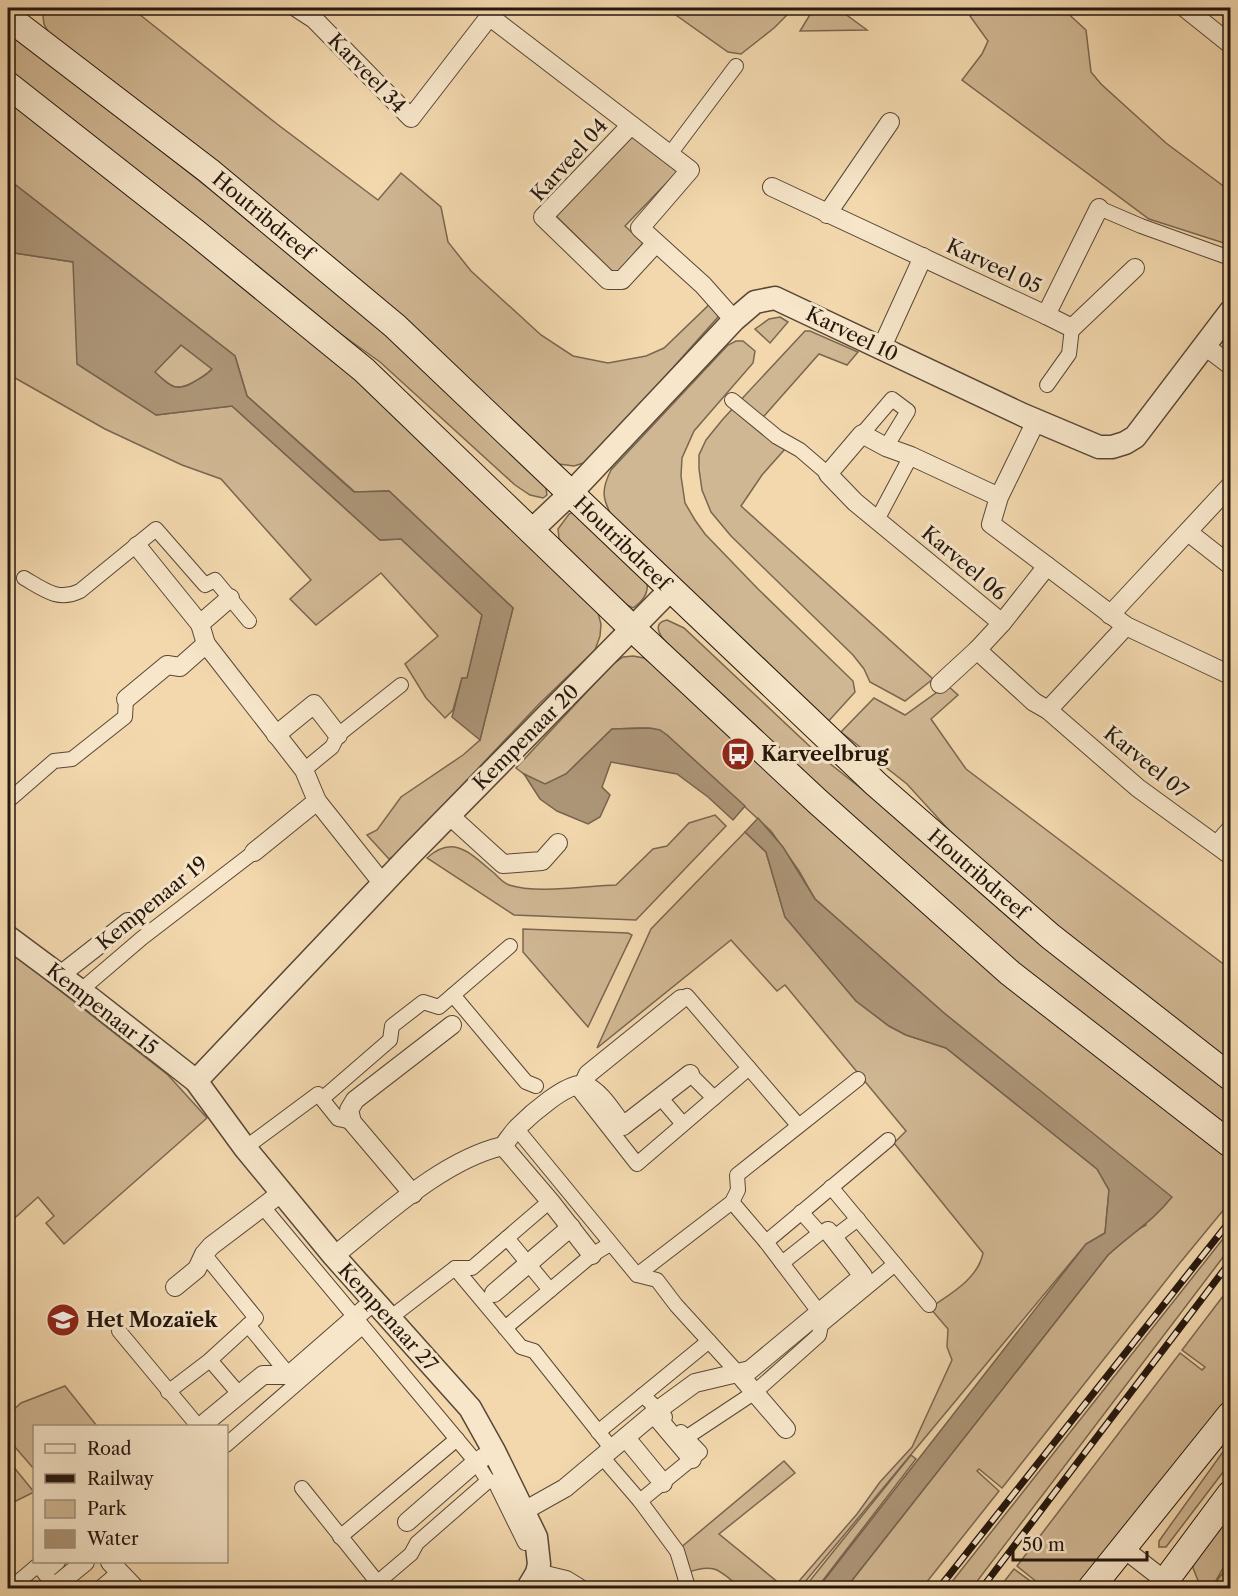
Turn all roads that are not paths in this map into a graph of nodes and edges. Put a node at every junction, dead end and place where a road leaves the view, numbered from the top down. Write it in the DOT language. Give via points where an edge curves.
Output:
graph roads {
  1 [pos="298,8"];
  2 [pos="1185,8"];
  3 [pos="493,12"];
  4 [pos="11,17"];
  5 [pos="1230,44"];
  6 [pos="736,66"];
  7 [pos="8,85"];
  8 [pos="890,122"];
  9 [pos="632,125"];
  10 [pos="670,154"];
  11 [pos="771,187"];
  12 [pos="1099,208"];
  13 [pos="827,214"];
  14 [pos="656,243"];
  15 [pos="923,257"];
  16 [pos="1230,258"];
  17 [pos="1135,268"];
  18 [pos="1230,312"];
  19 [pos="1046,315"];
  20 [pos="734,320"];
  21 [pos="1072,328"];
  22 [pos="1205,346"];
  23 [pos="881,349"];
  24 [pos="1230,365"];
  25 [pos="1047,385"];
  26 [pos="732,400"];
  27 [pos="1036,421"];
  28 [pos="862,434"];
  29 [pos="886,447"];
  30 [pos="911,456"];
  31 [pos="828,474"];
  32 [pos="1230,486"];
  33 [pos="571,493"];
  34 [pos="999,497"];
  35 [pos="877,520"];
  36 [pos="532,530"];
  37 [pos="1188,532"];
  38 [pos="137,546"];
  39 [pos="1230,565"];
  40 [pos="1047,566"];
  41 [pos="24,578"];
  42 [pos="670,590"];
  43 [pos="230,598"];
  44 [pos="1110,615"];
  45 [pos="249,621"];
  46 [pos="1002,623"];
  47 [pos="200,624"];
  48 [pos="1126,626"];
  49 [pos="633,628"];
  50 [pos="206,644"];
  51 [pos="977,651"];
  52 [pos="1230,675"];
  53 [pos="940,684"];
  54 [pos="401,685"];
  55 [pos="126,699"];
  56 [pos="1048,710"];
  57 [pos="276,735"];
  58 [pos="338,735"];
  59 [pos="304,770"];
  60 [pos="8,801"];
  61 [pos="317,801"];
  62 [pos="449,815"];
  63 [pos="1230,830"];
  64 [pos="558,843"];
  65 [pos="1224,850"];
  66 [pos="254,852"];
  67 [pos="383,884"];
  68 [pos="128,921"];
  69 [pos="8,937"];
  70 [pos="510,946"];
  71 [pos="59,976"];
  72 [pos="80,991"];
  73 [pos="453,995"];
  74 [pos="681,999"];
  75 [pos="467,1012"];
  76 [pos="452,1025"];
  77 [pos="748,1068"];
  78 [pos="690,1074"];
  79 [pos="1230,1077"];
  80 [pos="858,1078"];
  81 [pos="196,1082"];
  82 [pos="579,1085"];
  83 [pos="536,1086"];
  84 [pos="660,1097"];
  85 [pos="323,1098"];
  86 [pos="714,1098"];
  87 [pos="352,1122"];
  88 [pos="683,1124"];
  89 [pos="798,1125"];
  90 [pos="516,1128"];
  91 [pos="888,1140"];
  92 [pos="1230,1144"];
  93 [pos="503,1146"];
  94 [pos="245,1148"];
  95 [pos="831,1187"];
  96 [pos="281,1193"];
  97 [pos="413,1194"];
  98 [pos="550,1201"];
  99 [pos="732,1202"];
  100 [pos="263,1207"];
  101 [pos="801,1212"];
  102 [pos="858,1219"];
  103 [pos="571,1227"];
  104 [pos="827,1234"];
  105 [pos="507,1238"];
  106 [pos="766,1242"];
  107 [pos="610,1244"];
  108 [pos="204,1254"];
  109 [pos="592,1255"];
  110 [pos="334,1256"];
  111 [pos="782,1263"];
  112 [pos="528,1264"];
  113 [pos="895,1264"];
  114 [pos="455,1268"];
  115 [pos="637,1275"];
  116 [pos="175,1287"];
  117 [pos="550,1290"];
  118 [pos="489,1297"];
  119 [pos="375,1300"];
  120 [pos="929,1305"];
  121 [pos="819,1312"];
  122 [pos="390,1318"];
  123 [pos="358,1322"];
  124 [pos="248,1325"];
  125 [pos="505,1328"];
  126 [pos="119,1331"];
  127 [pos="709,1341"];
  128 [pos="210,1360"];
  129 [pos="680,1364"];
  130 [pos="738,1373"];
  131 [pos="294,1379"];
  132 [pos="695,1383"];
  133 [pos="168,1392"];
  134 [pos="755,1392"];
  135 [pos="240,1395"];
  136 [pos="643,1395"];
  137 [pos="656,1412"];
  138 [pos="1230,1415"];
  139 [pos="201,1425"];
  140 [pos="786,1429"];
  141 [pos="598,1432"];
  142 [pos="457,1439"];
  143 [pos="682,1441"];
  144 [pos="228,1443"];
  145 [pos="613,1448"];
  146 [pos="485,1456"];
  147 [pos="692,1459"];
  148 [pos="488,1481"];
  149 [pos="663,1483"];
  150 [pos="303,1488"];
  151 [pos="1230,1494"];
  152 [pos="640,1501"];
  153 [pos="524,1511"];
  154 [pos="407,1522"];
  155 [pos="340,1537"];
  156 [pos="525,1543"];
  157 [pos="1123,1548"];
  158 [pos="58,1563"];
  159 [pos="83,1563"];
  160 [pos="115,1566"];
  161 [pos="533,1581"];
  162 [pos="51,1583"];
  163 [pos="375,1586"];
  164 [pos="1167,1586"];
  165 [pos="688,1587"];
  166 [pos="11,1588"];
  167 [pos="100,1588"];
  168 [pos="135,1588"];
  169 [pos="579,1588"];
  170 [pos="1091,1588"];
  1 -- 3 [label="street, Karveel 34" via="411,118"];
  2 -- 5 [label="street"];
  3 -- 9 [label="street, Karveel 04"];
  4 -- 33 [label="main road, Houtribdreef" via="209,171 386,319"];
  6 -- 10 [label="street"];
  7 -- 36 [label="main road" via="364,370"];
  8 -- 13 [label="street"];
  9 -- 10 [label="street, Karveel 04"];
  9 -- 14 [label="street, Karveel 04" via="543,217 608,280 622,280"];
  10 -- 14 [label="street, Karveel 04" via="690,170 640,228"];
  11 -- 13 [label="street, Karveel 05"];
  12 -- 16 [label="street, Karveel 05"];
  12 -- 19 [label="street, Karveel 05"];
  13 -- 15 [label="street, Karveel 05"];
  14 -- 20 [label="street, Karveel 04" via="703,285"];
  15 -- 19 [label="street, Karveel 05"];
  15 -- 23 [label="street, Karveel 05"];
  17 -- 21 [label="street"];
  18 -- 22 [label="street, Karveel 10"];
  19 -- 21 [label="street, Karveel 05"];
  20 -- 23 [label="street, Karveel 10" via="755,302 775,298"];
  20 -- 33 [label="street, Karveel 10"];
  21 -- 25 [label="street" via="1069,354"];
  22 -- 24 [label="street"];
  22 -- 27 [label="street, Karveel 10" via="1135,437 1125,443 1099,447"];
  23 -- 27 [label="street, Karveel 10"];
  26 -- 31 [label="street, Karveel 06"];
  27 -- 34 [label="street"];
  28 -- 29 [label="street"];
  28 -- 29 [label="street" via="892,399 908,411"];
  28 -- 31 [label="street"];
  29 -- 30 [label="street"];
  30 -- 34 [label="street"];
  30 -- 35 [label="street"];
  31 -- 35 [label="street, Karveel 06"];
  32 -- 37 [label="street"];
  33 -- 36 [label="street, Karveel 10"];
  33 -- 42 [label="main road, Houtribdreef"];
  34 -- 40 [label="street" via="991,524"];
  35 -- 46 [label="street, Karveel 06"];
  36 -- 49 [label="main road"];
  37 -- 39 [label="street"];
  37 -- 44 [label="street"];
  38 -- 41 [label="street" via="69,597 48,592"];
  38 -- 43 [label="street" via="156,529 205,585 215,580"];
  38 -- 47 [label="street"];
  40 -- 44 [label="street"];
  40 -- 46 [label="street, Karveel 06"];
  42 -- 49 [label="street, Kempenaar 20"];
  42 -- 79 [label="main road, Houtribdreef" via="876,784 1041,928"];
  43 -- 45 [label="street"];
  43 -- 47 [label="street"];
  44 -- 48 [label="street"];
  46 -- 51 [label="street"];
  47 -- 50 [label="street"];
  48 -- 52 [label="street"];
  48 -- 56 [label="street"];
  49 -- 62 [label="street, Kempenaar 20"];
  49 -- 92 [label="main road" via="817,801 1010,973"];
  50 -- 55 [label="street" via="180,667 167,665"];
  50 -- 57 [label="street"];
  51 -- 53 [label="street"];
  51 -- 56 [label="street, Karveel 07"];
  54 -- 58 [label="street"];
  55 -- 60 [label="street" via="125,717 72,759 54,761"];
  56 -- 65 [label="street, Karveel 07" via="1138,788"];
  57 -- 58 [label="street" via="314,704"];
  57 -- 59 [label="street"];
  58 -- 59 [label="street" via="332,747"];
  59 -- 61 [label="street"];
  61 -- 66 [label="street"];
  61 -- 67 [label="street"];
  62 -- 64 [label="street" via="503,864 542,861"];
  62 -- 67 [label="street, Kempenaar 20"];
  63 -- 65 [label="street, Karveel 07"];
  66 -- 72 [label="street, Kempenaar 19"];
  67 -- 81 [label="street, Kempenaar 20"];
  68 -- 71 [label="street, Kempenaar 19"];
  69 -- 71 [label="street, Kempenaar 15"];
  70 -- 73 [label="street"];
  71 -- 72 [label="street, Kempenaar 15"];
  72 -- 81 [label="street, Kempenaar 15"];
  73 -- 75 [label="street"];
  73 -- 85 [label="street" via="439,1007 423,1002 392,1026 390,1040"];
  74 -- 77 [label="street" via="687,996"];
  74 -- 82 [label="street"];
  75 -- 76 [label="street"];
  75 -- 83 [label="street" via="526,1082"];
  76 -- 87 [label="street" via="356,1100 349,1110"];
  77 -- 86 [label="street"];
  77 -- 89 [label="street"];
  78 -- 84 [label="street"];
  78 -- 86 [label="street"];
  80 -- 89 [label="street"];
  81 -- 94 [label="street, Kempenaar 27"];
  82 -- 84 [label="street" via="594,1090 623,1126"];
  82 -- 88 [label="street" via="637,1164"];
  82 -- 90 [label="street" via="546,1103"];
  84 -- 88 [label="street"];
  85 -- 87 [label="street" via="338,1119"];
  85 -- 94 [label="street" via="318,1094"];
  86 -- 88 [label="street"];
  87 -- 97 [label="street"];
  89 -- 99 [label="street" via="736,1174 738,1190"];
  90 -- 93 [label="street"];
  90 -- 107 [label="street"];
  91 -- 95 [label="street"];
  93 -- 97 [label="street" via="450,1167"];
  93 -- 98 [label="street"];
  94 -- 96 [label="street, Kempenaar 27"];
  95 -- 101 [label="street"];
  95 -- 102 [label="street"];
  96 -- 100 [label="street"];
  96 -- 110 [label="street, Kempenaar 27"];
  97 -- 110 [label="street"];
  98 -- 103 [label="street"];
  98 -- 105 [label="street"];
  99 -- 106 [label="street"];
  99 -- 115 [label="street"];
  100 -- 108 [label="street"];
  100 -- 123 [label="street"];
  101 -- 104 [label="street"];
  101 -- 106 [label="street"];
  102 -- 104 [label="street"];
  102 -- 113 [label="street"];
  103 -- 109 [label="street"];
  103 -- 112 [label="street"];
  104 -- 111 [label="street"];
  104 -- 121 [label="street" via="863,1276"];
  105 -- 112 [label="street"];
  105 -- 114 [label="street" via="472,1268"];
  106 -- 111 [label="street"];
  107 -- 109 [label="street"];
  107 -- 115 [label="street"];
  108 -- 116 [label="street" via="198,1269"];
  108 -- 124 [label="street" via="256,1318"];
  109 -- 117 [label="street"];
  110 -- 119 [label="street, Kempenaar 27"];
  111 -- 121 [label="street"];
  112 -- 117 [label="street"];
  112 -- 118 [label="street"];
  113 -- 120 [label="street"];
  113 -- 134 [label="street" via="821,1325 819,1335"];
  114 -- 118 [label="street"];
  114 -- 122 [label="street"];
  115 -- 127 [label="street" via="657,1280"];
  117 -- 125 [label="street"];
  118 -- 125 [label="street"];
  119 -- 122 [label="street, Kempenaar 27"];
  119 -- 123 [label="street"];
  121 -- 130 [label="street" via="750,1370"];
  122 -- 146 [label="street, Kempenaar 27" via="470,1408"];
  123 -- 131 [label="street"];
  123 -- 142 [label="street"];
  124 -- 128 [label="street"];
  124 -- 131 [label="street"];
  125 -- 141 [label="street" via="522,1347 534,1351"];
  126 -- 133 [label="street"];
  127 -- 129 [label="street"];
  127 -- 130 [label="street"];
  128 -- 133 [label="street"];
  128 -- 135 [label="street"];
  129 -- 132 [label="street"];
  129 -- 136 [label="street"];
  130 -- 132 [label="street"];
  130 -- 134 [label="street"];
  131 -- 135 [label="street" via="263,1375"];
  131 -- 144 [label="street"];
  132 -- 137 [label="street"];
  133 -- 139 [label="street"];
  134 -- 140 [label="street"];
  134 -- 143 [label="street"];
  135 -- 139 [label="street"];
  136 -- 137 [label="street"];
  136 -- 141 [label="street"];
  137 -- 143 [label="street"];
  137 -- 145 [label="street"];
  138 -- 157 [label="main road"];
  141 -- 145 [label="street"];
  142 -- 146 [label="street"];
  142 -- 155 [label="street"];
  143 -- 147 [label="street"];
  145 -- 149 [label="street"];
  145 -- 152 [label="street"];
  145 -- 153 [label="street" via="565,1488"];
  146 -- 148 [label="street"];
  146 -- 153 [label="street, Kempenaar 27"];
  146 -- 154 [label="street"];
  147 -- 149 [label="street"];
  148 -- 156 [label="street" via="495,1482"];
  148 -- 163 [label="street"];
  149 -- 152 [label="street"];
  150 -- 155 [label="street"];
  151 -- 164 [label="main road"];
  152 -- 165 [label="street" via="677,1551"];
  153 -- 161 [label="street, Kempenaar 27" via="538,1543 540,1560"];
  155 -- 163 [label="street"];
  157 -- 164 [label="street"];
  157 -- 170 [label="main road"];
  158 -- 162 [label="street"];
  159 -- 162 [label="street"];
  160 -- 167 [label="street"];
  160 -- 168 [label="street"];
  161 -- 169 [label="street, Kempenaar 27" via="569,1581"];
  162 -- 166 [label="street" via="38,1565"];
}
